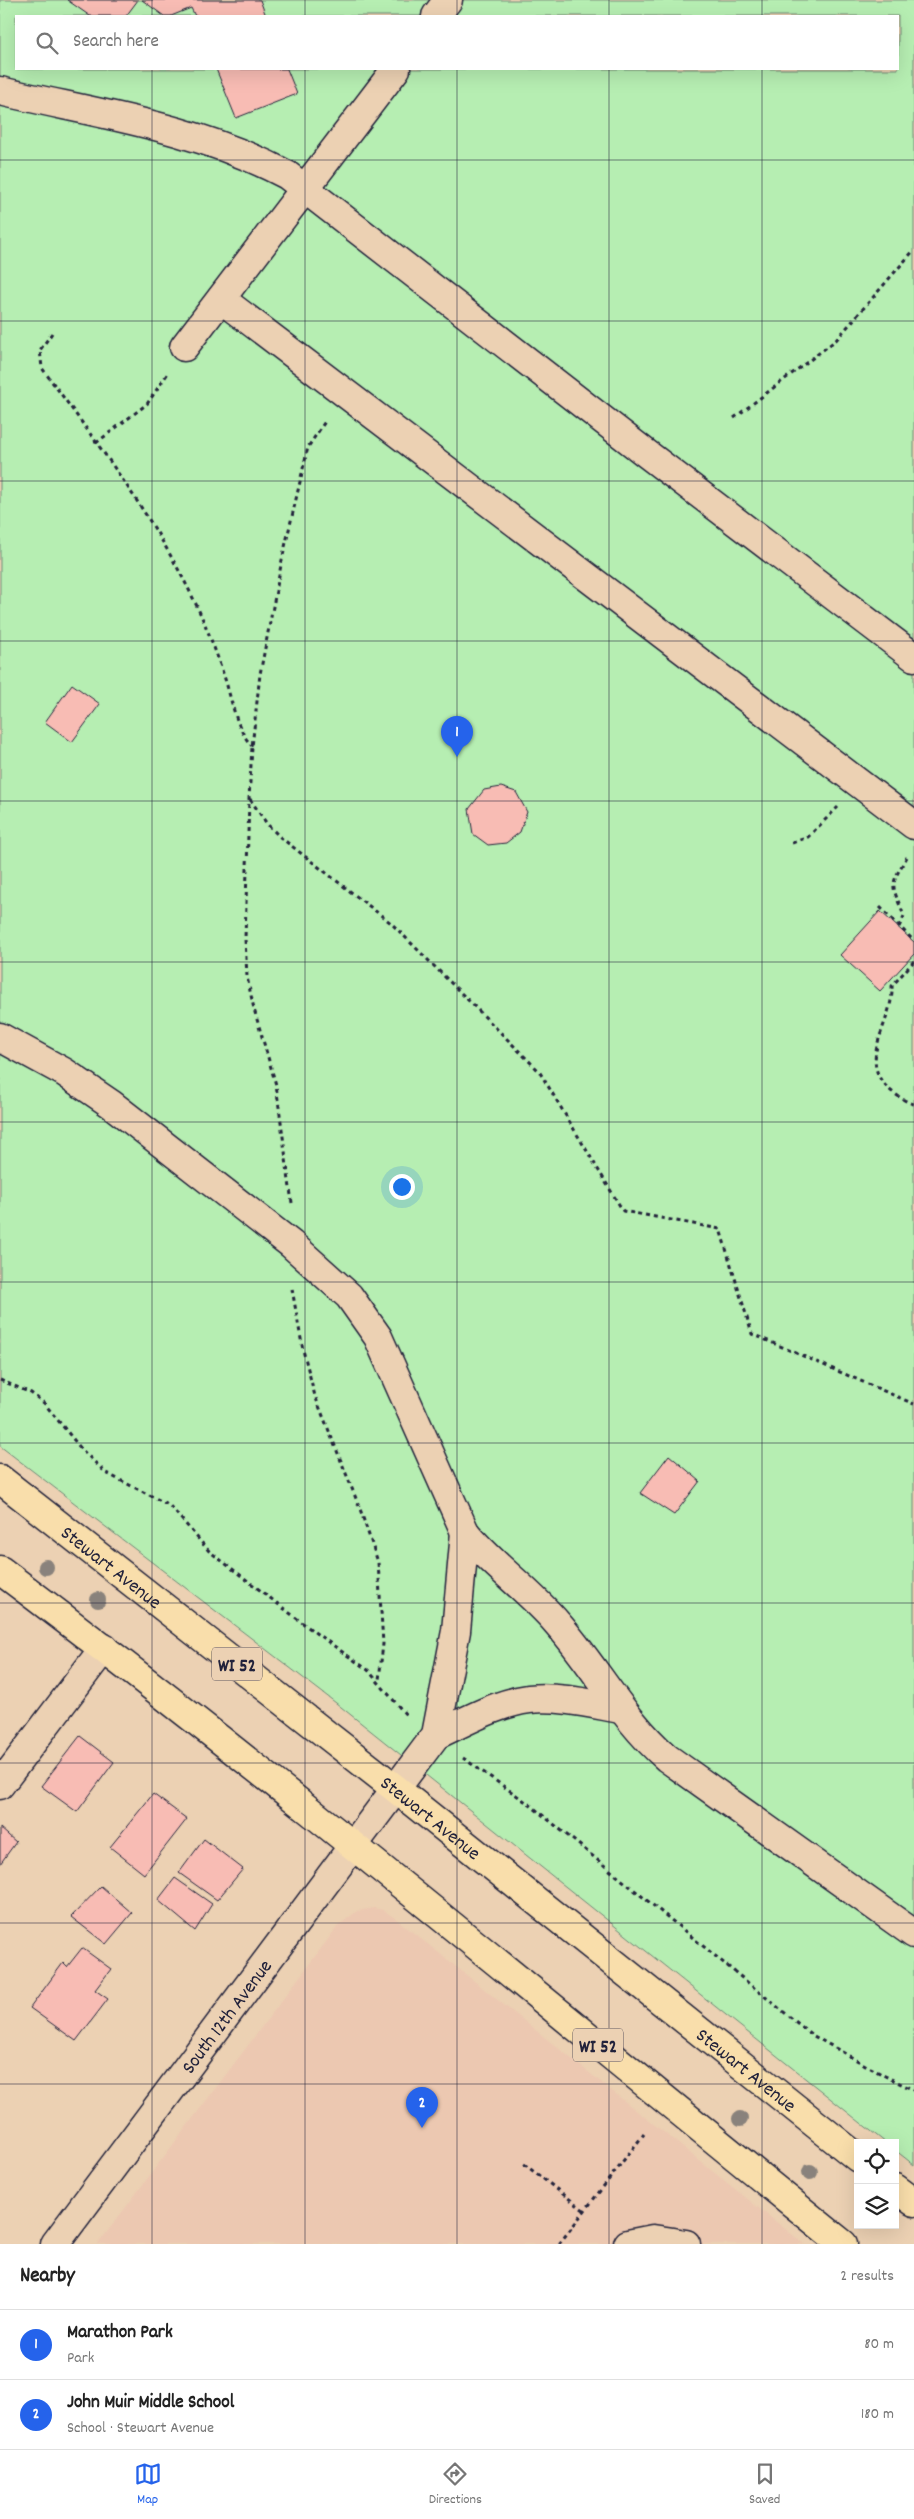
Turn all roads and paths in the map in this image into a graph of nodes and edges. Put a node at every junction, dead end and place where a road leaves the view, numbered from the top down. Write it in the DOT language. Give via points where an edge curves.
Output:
graph roads {
  1 [pos="448,0"];
  2 [pos="437,15"];
  3 [pos="395,70"];
  4 [pos="0,91"];
  5 [pos="305,187"];
  6 [pos="914,250"];
  7 [pos="221,299"];
  8 [pos="52,333"];
  9 [pos="184,347"];
  10 [pos="346,394"];
  11 [pos="734,418"];
  12 [pos="96,443"];
  13 [pos="914,657"];
  14 [pos="252,747"];
  15 [pos="858,783"];
  16 [pos="249,799"];
  17 [pos="914,825"];
  18 [pos="792,843"];
  19 [pos="909,854"];
  20 [pos="880,908"];
  21 [pos="900,927"];
  22 [pos="914,941"];
  23 [pos="914,961"];
  24 [pos="0,1037"];
  25 [pos="914,1104"];
  26 [pos="291,1244"];
  27 [pos="0,1380"];
  28 [pos="914,1404"];
  29 [pos="0,1479"];
  30 [pos="465,1532"];
  31 [pos="0,1570"];
  32 [pos="104,1648"];
  33 [pos="379,1680"];
  34 [pos="621,1709"];
  35 [pos="403,1712"];
  36 [pos="436,1735"];
  37 [pos="465,1759"];
  38 [pos="0,1785"];
  39 [pos="396,1789"];
  40 [pos="354,1846"];
  41 [pos="914,1934"];
  42 [pos="914,2090"];
  43 [pos="644,2134"];
  44 [pos="854,2155"];
  45 [pos="524,2164"];
  46 [pos="899,2191"];
  47 [pos="914,2202"];
  48 [pos="585,2211"];
  49 [pos="56,2244"];
  50 [pos="559,2244"];
  51 [pos="628,2244"];
  52 [pos="686,2244"];
  53 [pos="843,2244"];
  1 -- 2 [label="street"];
  3 -- 5 [label="street"];
  4 -- 5 [label="street" via="177,130 258,160"];
  5 -- 7 [label="street"];
  5 -- 13 [label="street"];
  6 -- 11 [label="path" via="836,340"];
  7 -- 9 [label="street"];
  7 -- 10 [label="street"];
  8 -- 12 [label="path" via="40,350 42,368"];
  9 -- 12 [label="path" via="147,404"];
  10 -- 14 [label="path" via="313,437 304,457 265,646"];
  10 -- 15 [label="street"];
  12 -- 14 [label="path" via="160,537 191,594 213,646 240,728"];
  14 -- 16 [label="path"];
  15 -- 17 [label="street"];
  15 -- 18 [label="path" via="815,830"];
  16 -- 26 [label="path" via="247,977 282,1111 291,1187"];
  16 -- 28 [label="path" via="266,824 390,923 539,1071 623,1211 720,1229 752,1334"];
  19 -- 21 [label="path" via="895,877 893,887 904,916"];
  20 -- 21 [label="path"];
  21 -- 22 [label="path"];
  23 -- 25 [label="path" via="892,986 892,1004 874,1064 882,1084 902,1100"];
  24 -- 26 [label="street" via="76,1079"];
  26 -- 30 [label="street" via="349,1296 371,1324"];
  26 -- 33 [label="path" via="294,1302 315,1396 378,1562 383,1644"];
  27 -- 33 [label="path" via="37,1397 98,1466 169,1505 209,1552"];
  29 -- 39 [label="main road, Stewart Avenue / WI 52"];
  30 -- 34 [label="street" via="556,1622"];
  30 -- 36 [label="street" via="456,1630"];
  31 -- 32 [label="main road, WI 52"];
  32 -- 38 [label="street"];
  32 -- 40 [label="main road, WI 52"];
  33 -- 35 [label="path"];
  34 -- 36 [label="street" via="555,1699 530,1699 505,1705"];
  34 -- 41 [label="street" via="667,1758"];
  36 -- 39 [label="street, South 12th Avenue"];
  37 -- 42 [label="path" via="529,1804 812,2035"];
  39 -- 40 [label="street, South 12th Avenue"];
  39 -- 44 [label="main road, Stewart Avenue / WI 52"];
  40 -- 49 [label="street, South 12th Avenue"];
  40 -- 53 [label="main road, WI 52"];
  43 -- 48 [label="path"];
  45 -- 48 [label="path"];
  46 -- 47 [label="main road"];
  48 -- 50 [label="path"];
  51 -- 52 [label="street" via="653,2239"];
}
